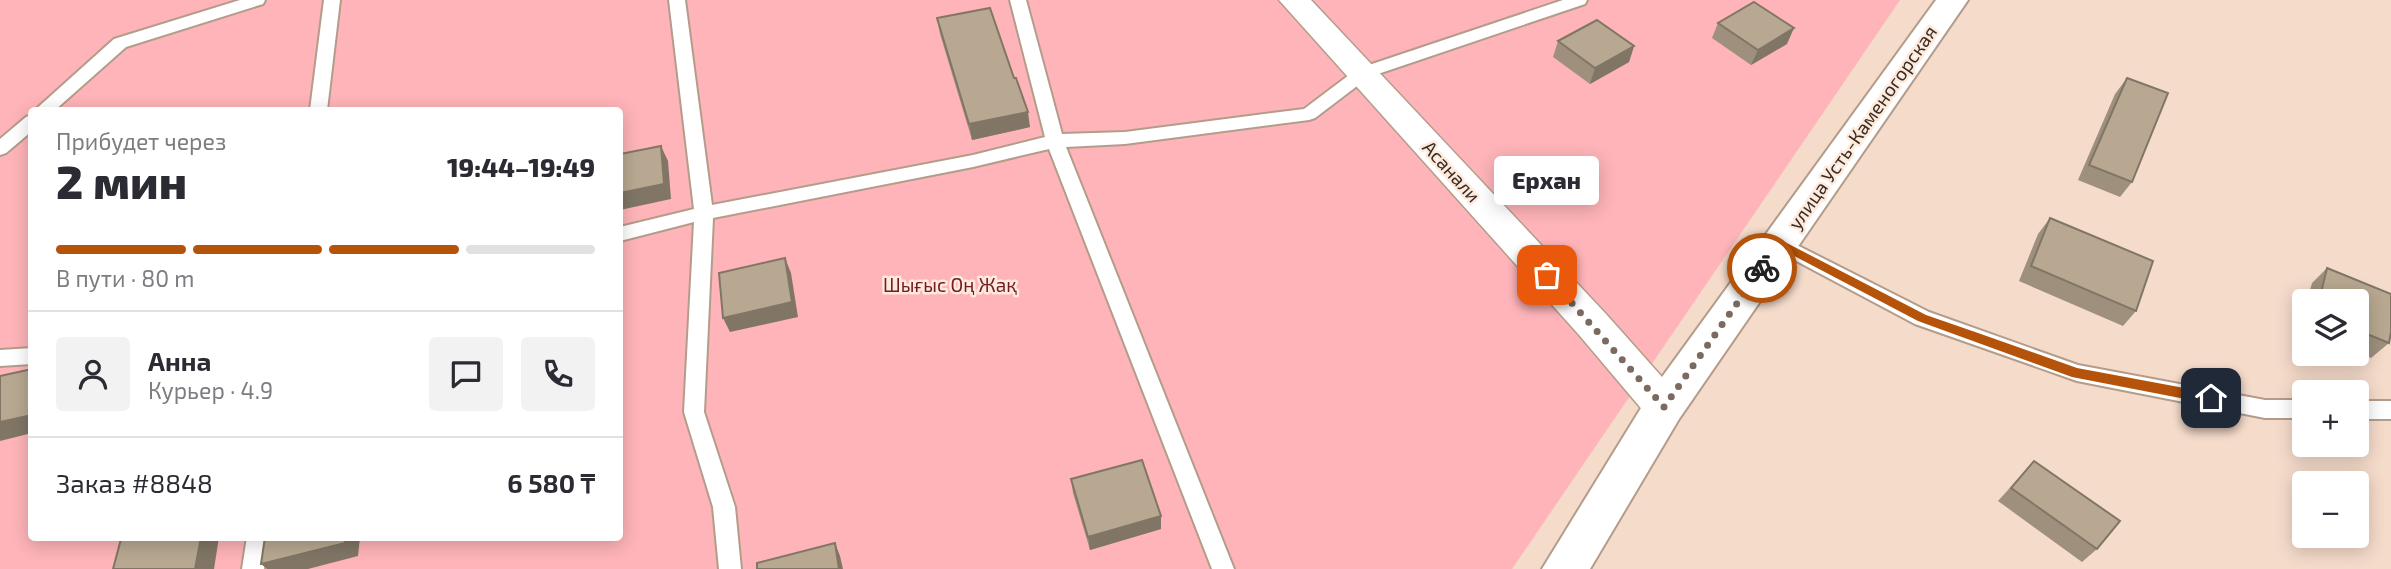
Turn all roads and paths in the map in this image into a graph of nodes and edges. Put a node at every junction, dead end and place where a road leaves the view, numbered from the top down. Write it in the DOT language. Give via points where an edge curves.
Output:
graph roads {
  1 [pos="257,0"];
  2 [pos="332,0"];
  3 [pos="677,0"];
  4 [pos="1018,0"];
  5 [pos="1294,0"];
  6 [pos="1579,0"];
  7 [pos="1952,0"];
  8 [pos="1363,73"];
  9 [pos="47,107"];
  10 [pos="318,107"];
  11 [pos="28,124"];
  12 [pos="1055,141"];
  13 [pos="0,149"];
  14 [pos="704,214"];
  15 [pos="623,233"];
  16 [pos="1779,243"];
  17 [pos="28,356"];
  18 [pos="0,358"];
  19 [pos="1664,407"];
  20 [pos="2292,409"];
  21 [pos="2369,410"];
  22 [pos="2391,410"];
  23 [pos="257,541"];
  24 [pos="253,569"];
  25 [pos="730,569"];
  26 [pos="1223,569"];
  27 [pos="1565,569"];
  1 -- 9 [label="lane" via="120,43"];
  2 -- 10 [label="lane"];
  3 -- 14 [label="lane"];
  4 -- 12 [label="lane"];
  5 -- 8 [label="street, Асанали"];
  6 -- 8 [label="lane"];
  7 -- 16 [label="street, улица Усть-Каменогорская"];
  8 -- 12 [label="lane" via="1309,114 1125,138"];
  8 -- 19 [label="street, Асанали"];
  11 -- 13 [label="lane"];
  12 -- 14 [label="lane"];
  12 -- 26 [label="lane"];
  14 -- 15 [label="lane"];
  14 -- 25 [label="lane" via="694,412 724,507"];
  16 -- 19 [label="street, улица Усть-Каменогорская"];
  16 -- 20 [label="lane" via="1922,318 2077,373 2265,409"];
  17 -- 18 [label="lane"];
  19 -- 27 [label="street, улица Усть-Каменогорская"];
  21 -- 22 [label="lane"];
  23 -- 24 [label="lane"];
}
